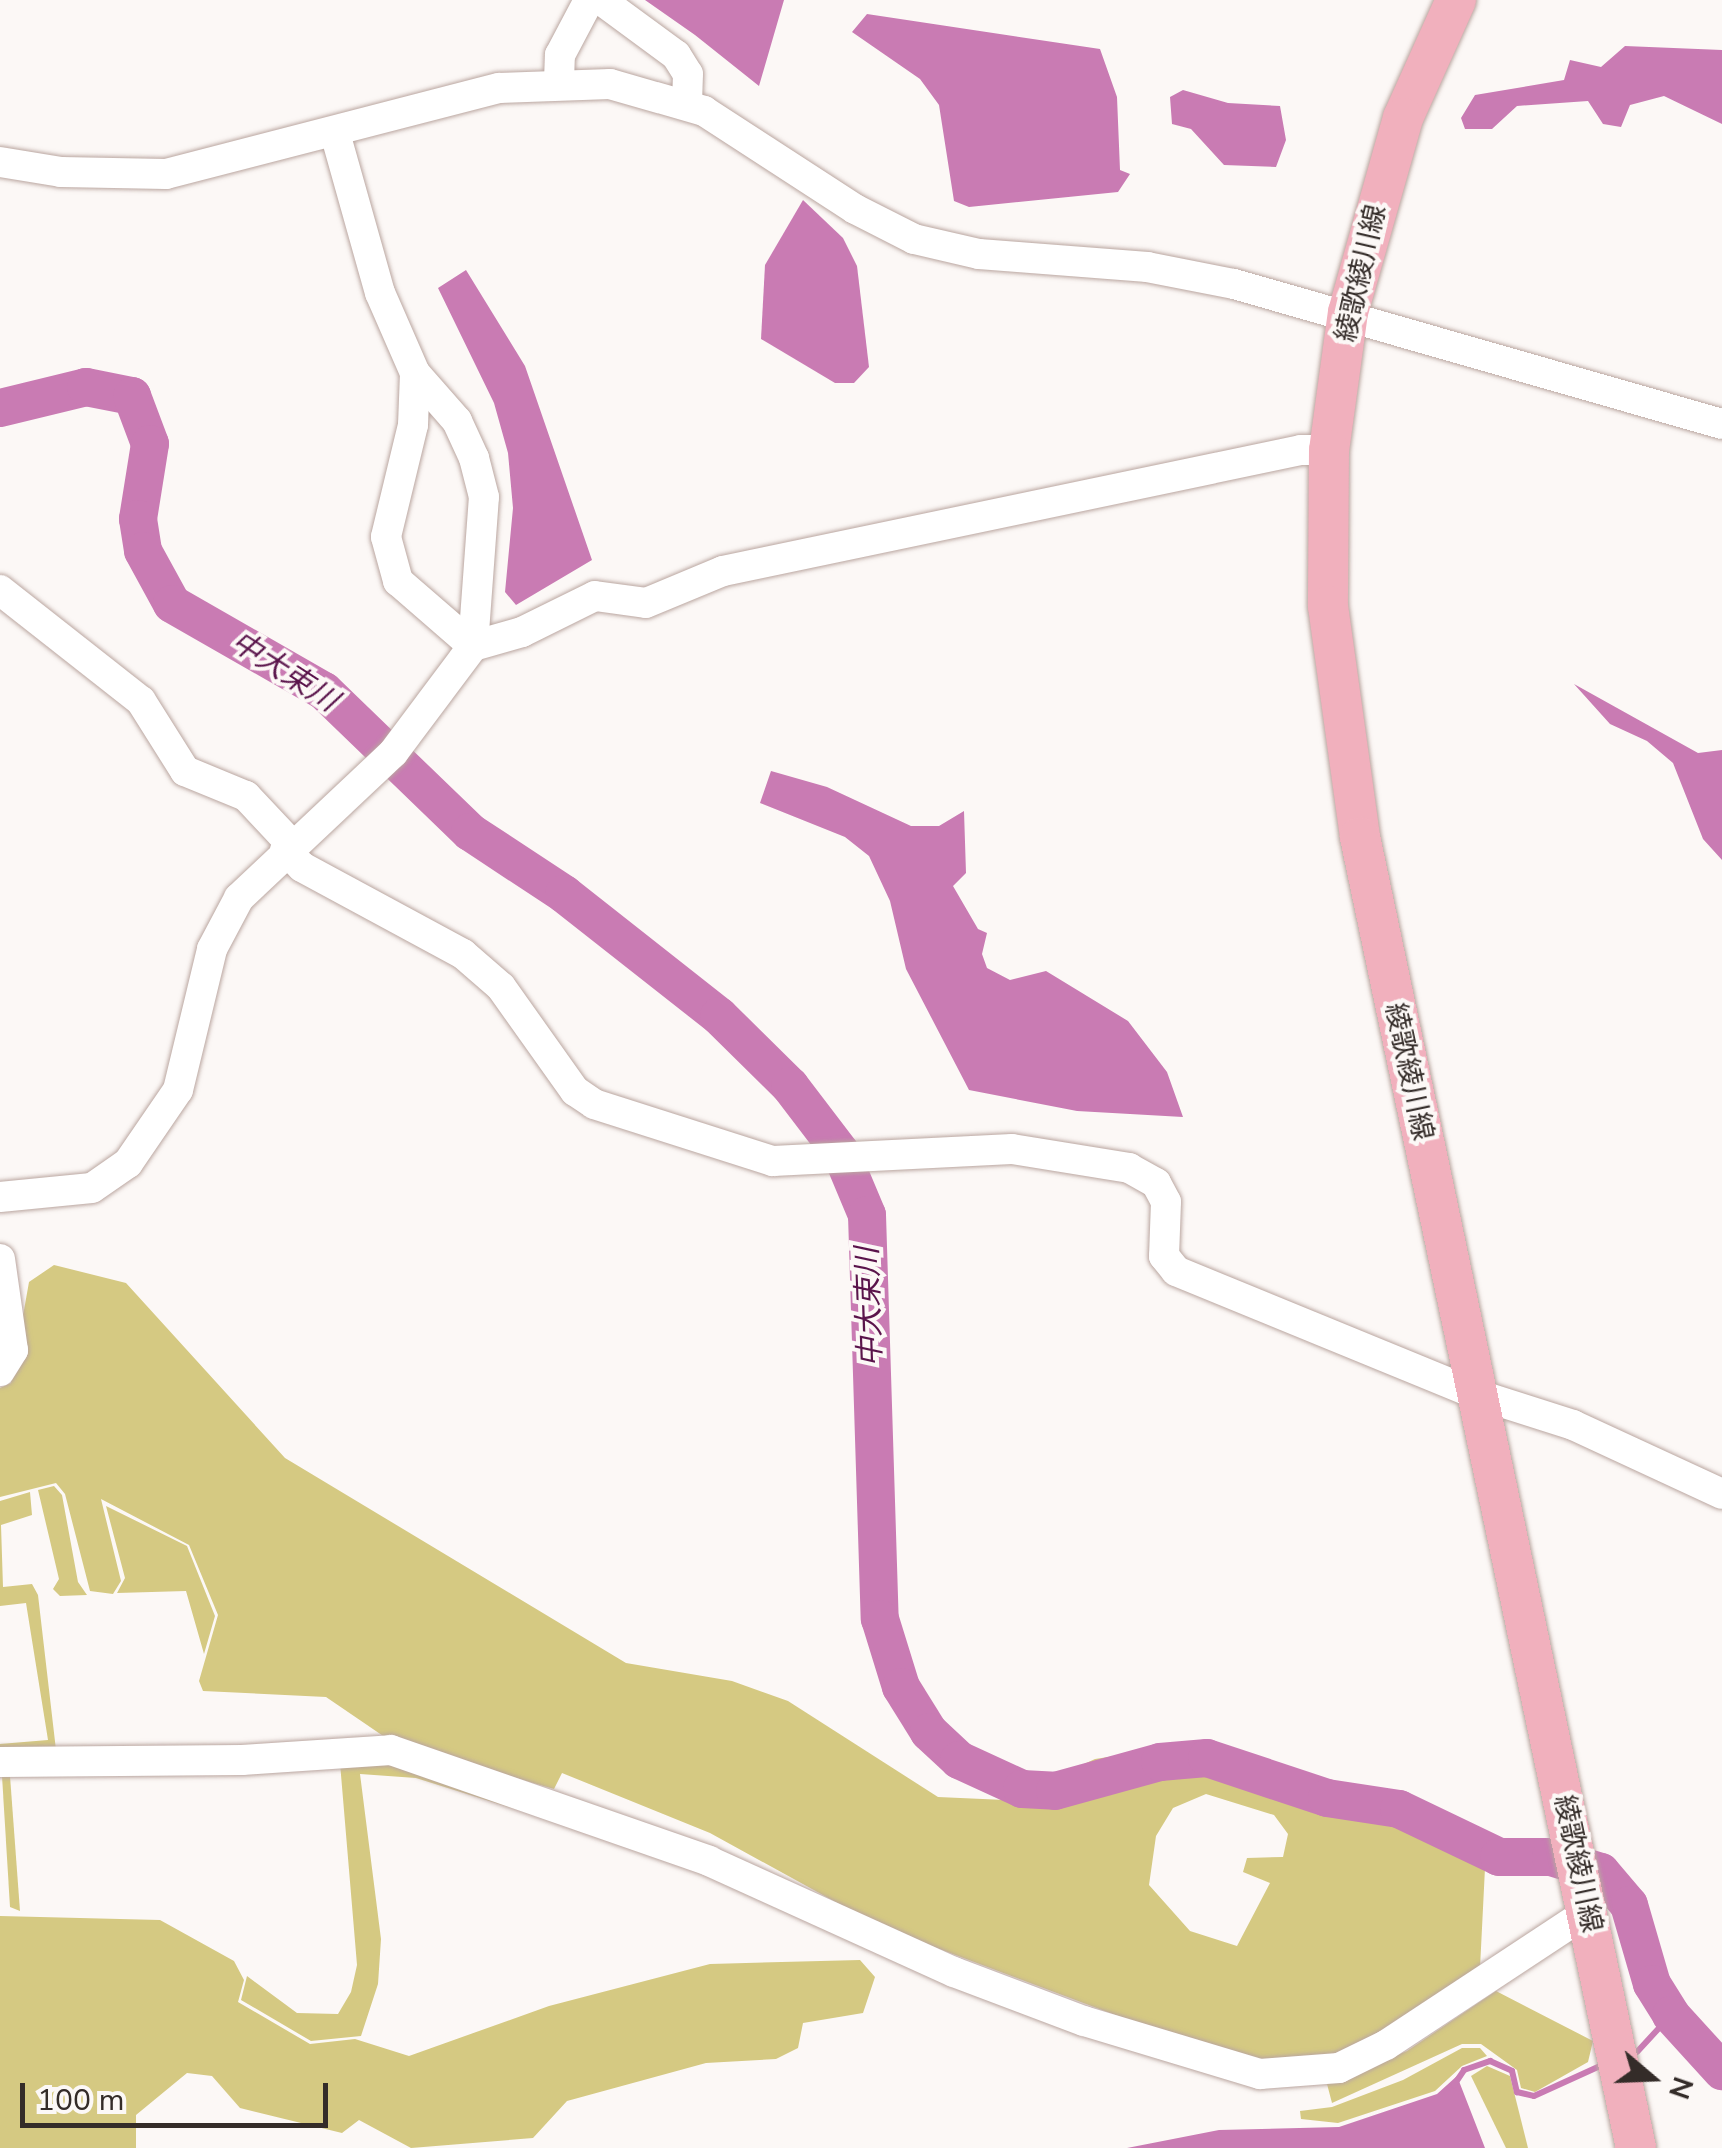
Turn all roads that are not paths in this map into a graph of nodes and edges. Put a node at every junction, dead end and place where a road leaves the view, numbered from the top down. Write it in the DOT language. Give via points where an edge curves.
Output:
graph roads {
  1 [pos="590,0"];
  2 [pos="601,0"];
  3 [pos="1456,0"];
  4 [pos="559,81"];
  5 [pos="686,103"];
  6 [pos="335,133"];
  7 [pos="0,162"];
  8 [pos="1348,312"];
  9 [pos="415,374"];
  10 [pos="1722,424"];
  11 [pos="1329,450"];
  12 [pos="0,590"];
  13 [pos="473,646"];
  14 [pos="288,847"];
  15 [pos="0,1197"];
  16 [pos="0,1259"];
  17 [pos="0,1371"];
  18 [pos="1476,1394"];
  19 [pos="1722,1494"];
  20 [pos="0,1762"];
  21 [pos="1581,1880"];
  22 [pos="1636,2148"];
  1 -- 4 [label="street" via="560,55"];
  2 -- 5 [label="street" via="676,55 688,74"];
  3 -- 8 [label="main road, 綾歌綾川線" via="1403,118"];
  4 -- 5 [label="street" via="610,84"];
  4 -- 6 [label="street" via="499,88"];
  5 -- 8 [label="street" via="914,238 979,254 1146,267"];
  6 -- 7 [label="street" via="166,174 61,172"];
  6 -- 9 [label="street" via="380,292"];
  8 -- 10 [label="street"];
  8 -- 11 [label="main road, 綾歌綾川線"];
  9 -- 13 [label="street" via="457,421 484,497"];
  9 -- 13 [label="street" via="413,425 386,537 398,581"];
  11 -- 13 [label="street" via="723,570 646,603 595,596 522,632"];
  11 -- 18 [label="main road, 綾歌綾川線" via="1328,606 1340,724"];
  12 -- 14 [label="street" via="141,701 185,771 246,796"];
  13 -- 14 [label="street" via="383,761"];
  14 -- 15 [label="street" via="239,898 212,950 178,1090 128,1163 92,1188"];
  14 -- 18 [label="street" via="302,867 463,954 502,987 575,1092 594,1104 773,1161 1012,1149 1128,1168 1156,1184 1166,1202 1164,1256 1176,1271"];
  16 -- 17 [label="street" via="13,1350"];
  18 -- 19 [label="street" via="1573,1425"];
  18 -- 21 [label="main road, 綾歌綾川線"];
  20 -- 21 [label="street" via="242,1760 392,1750 710,1862 954,1972 1065,2014 1260,2074 1338,2068 1386,2045"];
  21 -- 22 [label="main road, 綾歌綾川線"];
}
